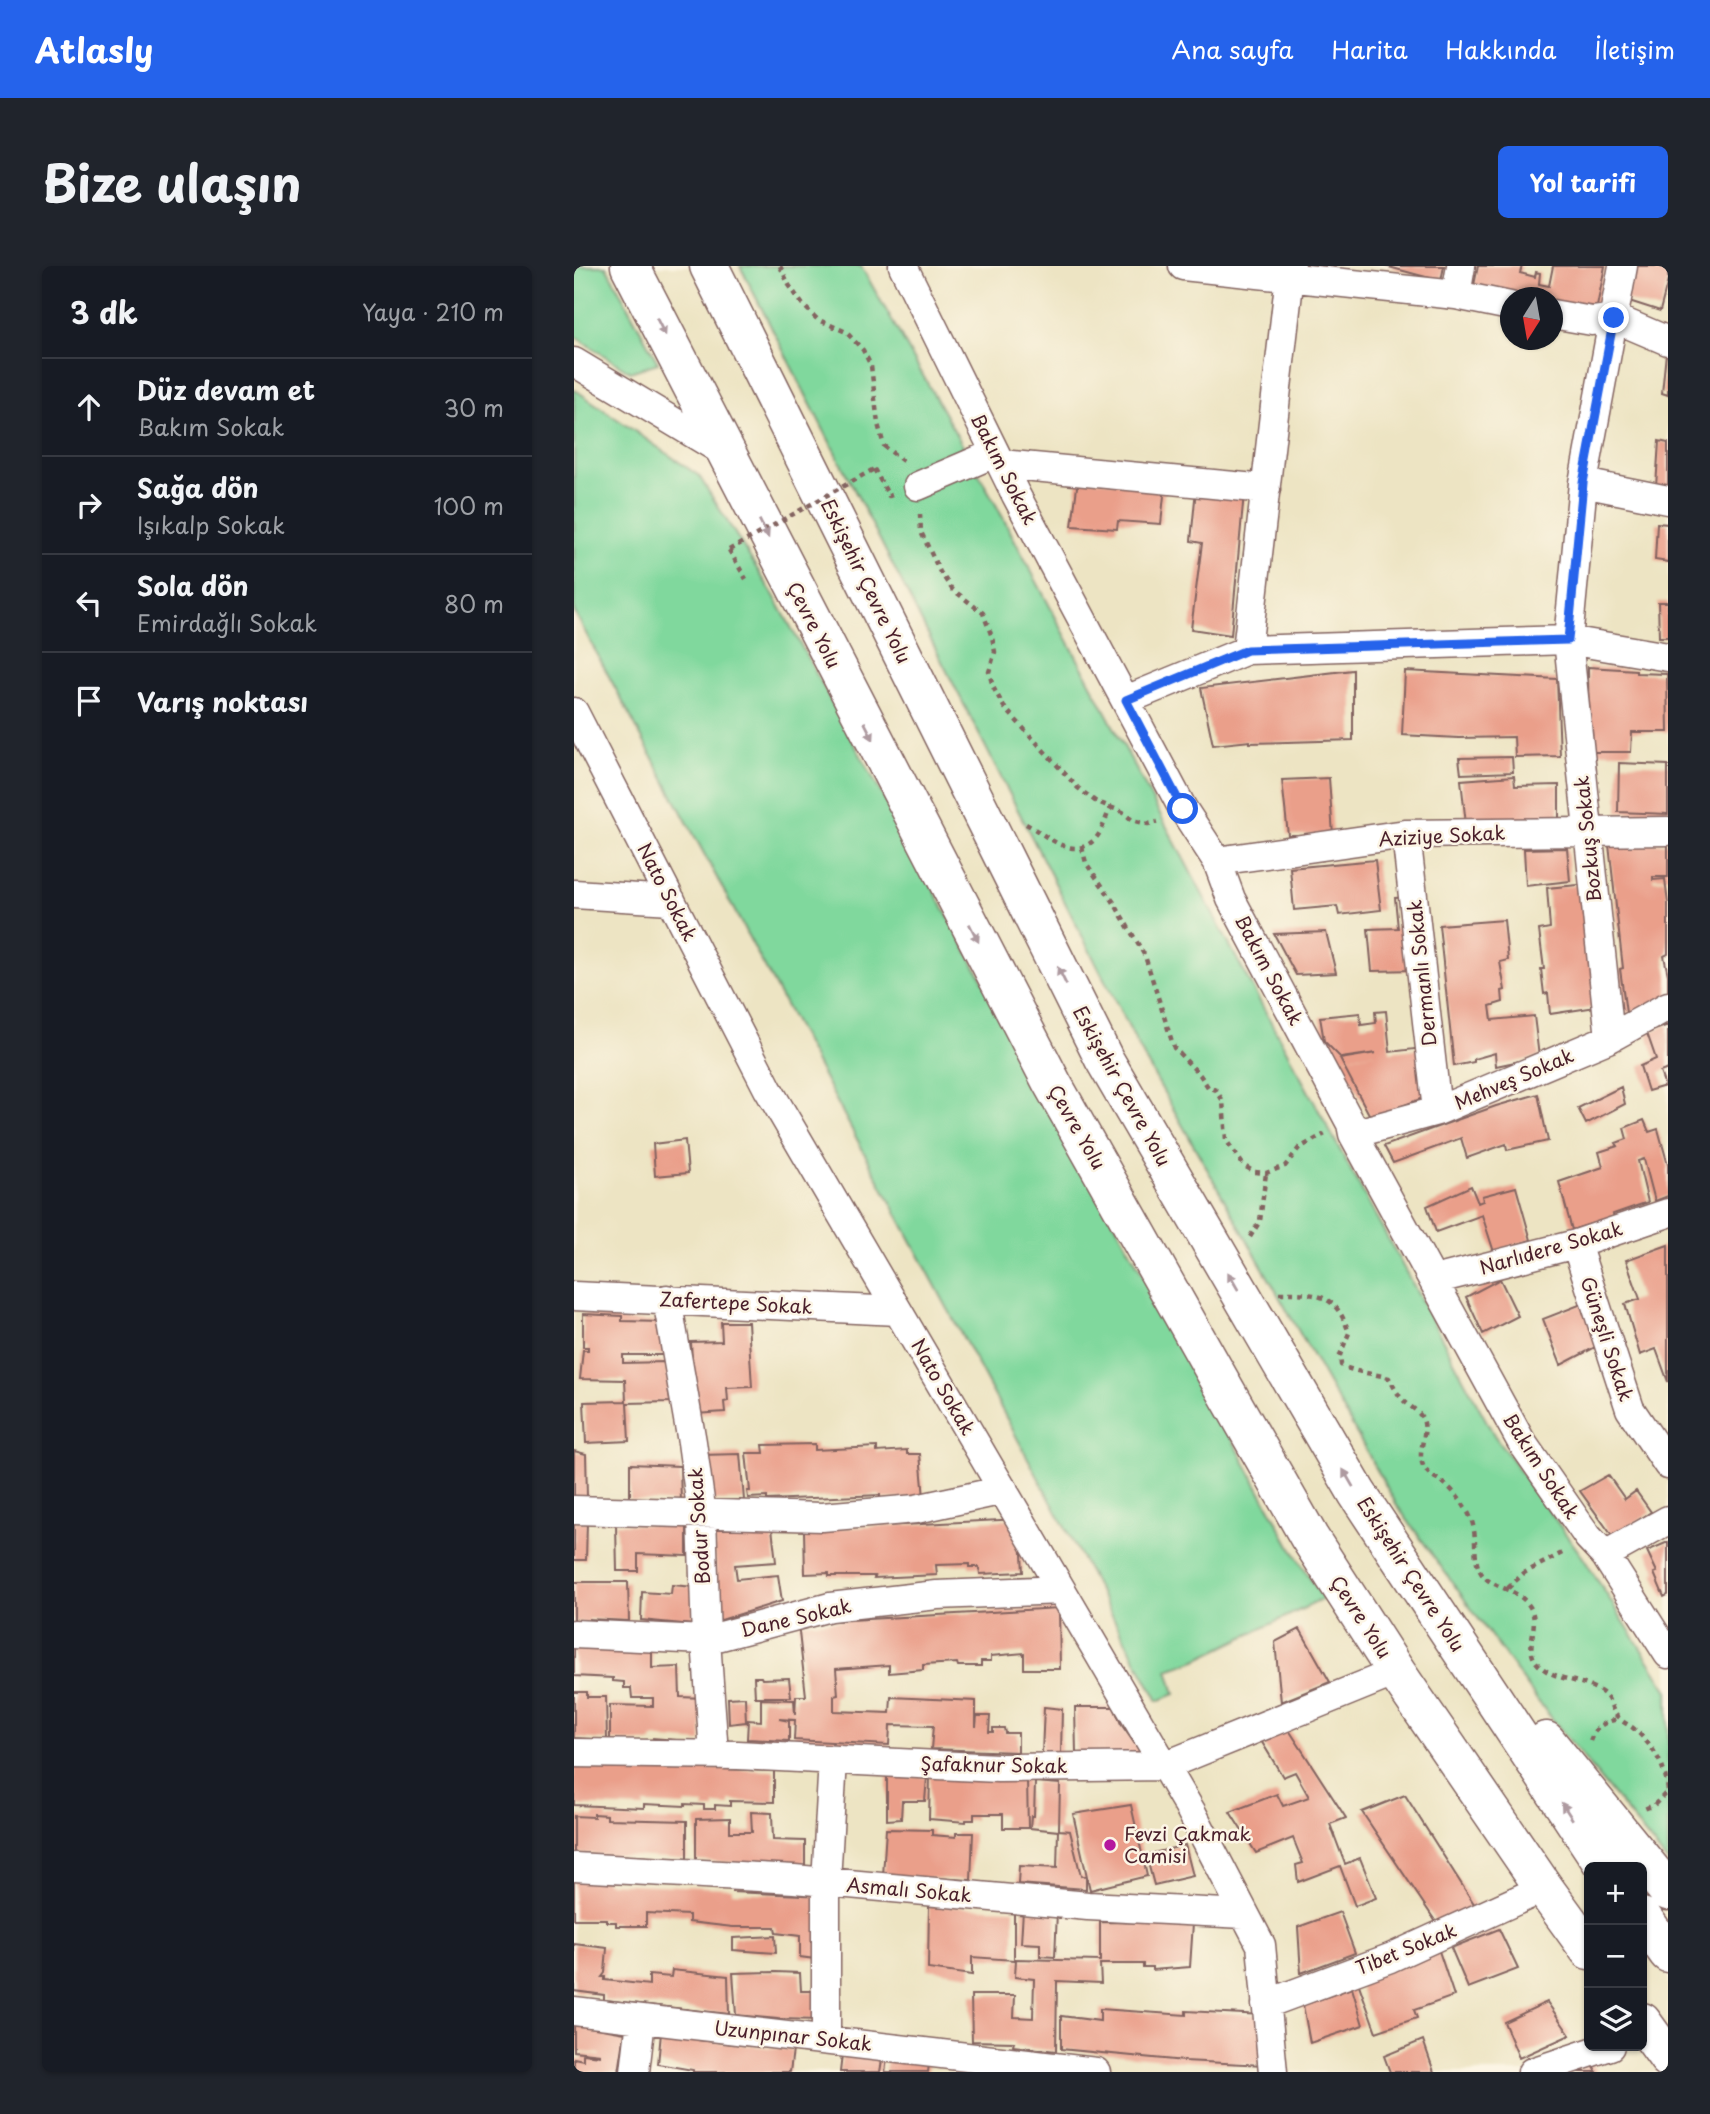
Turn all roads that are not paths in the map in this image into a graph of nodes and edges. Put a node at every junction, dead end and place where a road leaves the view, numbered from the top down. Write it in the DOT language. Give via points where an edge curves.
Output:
graph roads {
  1 [pos="630,266"];
  2 [pos="709,266"];
  3 [pos="903,266"];
  4 [pos="1183,266"];
  5 [pos="1461,266"];
  6 [pos="1623,266"];
  7 [pos="1291,271"];
  8 [pos="1456,295"];
  9 [pos="1500,304"];
  10 [pos="1563,316"];
  11 [pos="1614,318"];
  12 [pos="1668,341"];
  13 [pos="574,362"];
  14 [pos="724,452"];
  15 [pos="998,458"];
  16 [pos="1583,483"];
  17 [pos="918,485"];
  18 [pos="1266,489"];
  19 [pos="1668,500"];
  20 [pos="1568,640"];
  21 [pos="1247,650"];
  22 [pos="1668,657"];
  23 [pos="1126,700"];
  24 [pos="574,712"];
  25 [pos="1668,831"];
  26 [pos="1587,832"];
  27 [pos="1406,834"];
  28 [pos="1217,861"];
  29 [pos="574,894"];
  30 [pos="671,900"];
  31 [pos="1668,1006"];
  32 [pos="1610,1038"];
  33 [pos="1437,1111"];
  34 [pos="1352,1129"];
  35 [pos="1668,1213"];
  36 [pos="1576,1244"];
  37 [pos="1434,1280"];
  38 [pos="574,1296"];
  39 [pos="667,1299"];
  40 [pos="898,1311"];
  41 [pos="1668,1465"];
  42 [pos="1004,1490"];
  43 [pos="574,1510"];
  44 [pos="702,1515"];
  45 [pos="1668,1520"];
  46 [pos="1597,1546"];
  47 [pos="1061,1590"];
  48 [pos="574,1634"];
  49 [pos="706,1640"];
  50 [pos="1668,1654"];
  51 [pos="1472,1668"];
  52 [pos="1396,1672"];
  53 [pos="574,1753"];
  54 [pos="714,1754"];
  55 [pos="833,1760"];
  56 [pos="1164,1766"];
  57 [pos="1602,1862"];
  58 [pos="574,1867"];
  59 [pos="826,1882"];
  60 [pos="1544,1888"];
  61 [pos="1668,1891"];
  62 [pos="1244,1913"];
  63 [pos="1647,1924"];
  64 [pos="1584,1943"];
  65 [pos="1668,1953"];
  66 [pos="1584,1956"];
  67 [pos="1266,2004"];
  68 [pos="574,2011"];
  69 [pos="641,2020"];
  70 [pos="1647,2029"];
  71 [pos="826,2040"];
  72 [pos="1594,2051"];
  73 [pos="1642,2051"];
  74 [pos="1668,2058"];
  75 [pos="635,2072"];
  76 [pos="1096,2072"];
  77 [pos="1273,2072"];
  78 [pos="1532,2072"];
  79 [pos="1654,2072"];
  1 -- 14 [label="highway, Çevre Yolu, one-way"];
  51 -- 2 [label="highway, Eskişehir Çevre Yolu, one-way" via="1357,1493 1104,1059"];
  3 -- 15 [label="street, Bakım Sokak"];
  4 -- 7 [label="street"];
  5 -- 8 [label="street"];
  6 -- 11 [label="street, Bozkuş Sokak"];
  7 -- 8 [label="street"];
  7 -- 18 [label="street"];
  8 -- 9 [label="street"];
  10 -- 11 [label="street" via="1592,321"];
  11 -- 12 [label="street"];
  11 -- 16 [label="street, Bozkuş Sokak"];
  13 -- 14 [label="street"];
  14 -- 52 [label="highway, Çevre Yolu, one-way" via="1052,1083 1309,1537"];
  15 -- 17 [label="street"];
  15 -- 18 [label="street"];
  15 -- 23 [label="street, Bakım Sokak"];
  16 -- 19 [label="street"];
  16 -- 20 [label="street, Bozkuş Sokak"];
  18 -- 21 [label="street"];
  20 -- 21 [label="street"];
  20 -- 22 [label="street"];
  20 -- 26 [label="street, Bozkuş Sokak"];
  21 -- 23 [label="street"];
  23 -- 28 [label="street, Bakım Sokak" via="1183,809"];
  24 -- 30 [label="street, Nato Sokak"];
  25 -- 26 [label="street, Aziziye Sokak"];
  26 -- 27 [label="street, Aziziye Sokak"];
  26 -- 32 [label="street, Bozkuş Sokak"];
  27 -- 28 [label="street, Aziziye Sokak"];
  27 -- 33 [label="street, Dermanlı Sokak"];
  28 -- 34 [label="street, Bakım Sokak" via="1231,899"];
  29 -- 30 [label="street"];
  30 -- 40 [label="street, Nato Sokak" via="768,1089"];
  31 -- 32 [label="street, Mehveş Sokak"];
  32 -- 33 [label="street, Mehveş Sokak"];
  33 -- 34 [label="street, Mehveş Sokak"];
  34 -- 37 [label="street, Bakım Sokak"];
  35 -- 36 [label="street, Narlıdere Sokak"];
  36 -- 37 [label="street, Narlıdere Sokak"];
  36 -- 41 [label="street, Güneşli Sokak" via="1630,1409"];
  37 -- 46 [label="street, Bakım Sokak" via="1521,1441"];
  38 -- 39 [label="street, Zafertepe Sokak"];
  39 -- 40 [label="street, Zafertepe Sokak"];
  39 -- 44 [label="street, Bodur Sokak"];
  40 -- 42 [label="street, Nato Sokak"];
  42 -- 44 [label="street" via="916,1509 836,1516"];
  42 -- 47 [label="street, Nato Sokak"];
  43 -- 44 [label="street"];
  44 -- 49 [label="street, Bodur Sokak"];
  45 -- 46 [label="street"];
  46 -- 50 [label="street, Bakım Sokak"];
  47 -- 49 [label="street, Dane Sokak" via="937,1595 830,1607"];
  47 -- 56 [label="street, Nato Sokak"];
  48 -- 49 [label="street, Dane Sokak"];
  49 -- 54 [label="street, Bodur Sokak"];
  57 -- 51 [label="highway, Eskişehir Çevre Yolu, one-way"];
  51 -- 61 [label="highway" via="1524,1714"];
  52 -- 56 [label="street, Şafaknur Sokak"];
  52 -- 60 [label="highway, Çevre Yolu"];
  53 -- 54 [label="street, Şafaknur Sokak"];
  54 -- 55 [label="street, Şafaknur Sokak"];
  55 -- 56 [label="street, Şafaknur Sokak" via="998,1768"];
  55 -- 59 [label="street"];
  56 -- 62 [label="street, Nato Sokak"];
  58 -- 59 [label="street, Asmalı Sokak"];
  59 -- 62 [label="street, Asmalı Sokak" via="1088,1906"];
  59 -- 71 [label="street"];
  60 -- 64 [label="highway, Çevre Yolu"];
  60 -- 66 [label="highway"];
  60 -- 67 [label="street, Tibet Sokak" via="1390,1958"];
  62 -- 67 [label="street, Nato Sokak" via="1261,1945"];
  63 -- 65 [label="highway"];
  67 -- 77 [label="street, Nato Sokak"];
  68 -- 69 [label="street, Uzunpınar Sokak"];
  69 -- 71 [label="street, Uzunpınar Sokak"];
  69 -- 75 [label="street"];
  70 -- 74 [label="highway"];
  71 -- 76 [label="street, Uzunpınar Sokak"];
  72 -- 78 [label="street"];
  73 -- 79 [label="highway"];
}
